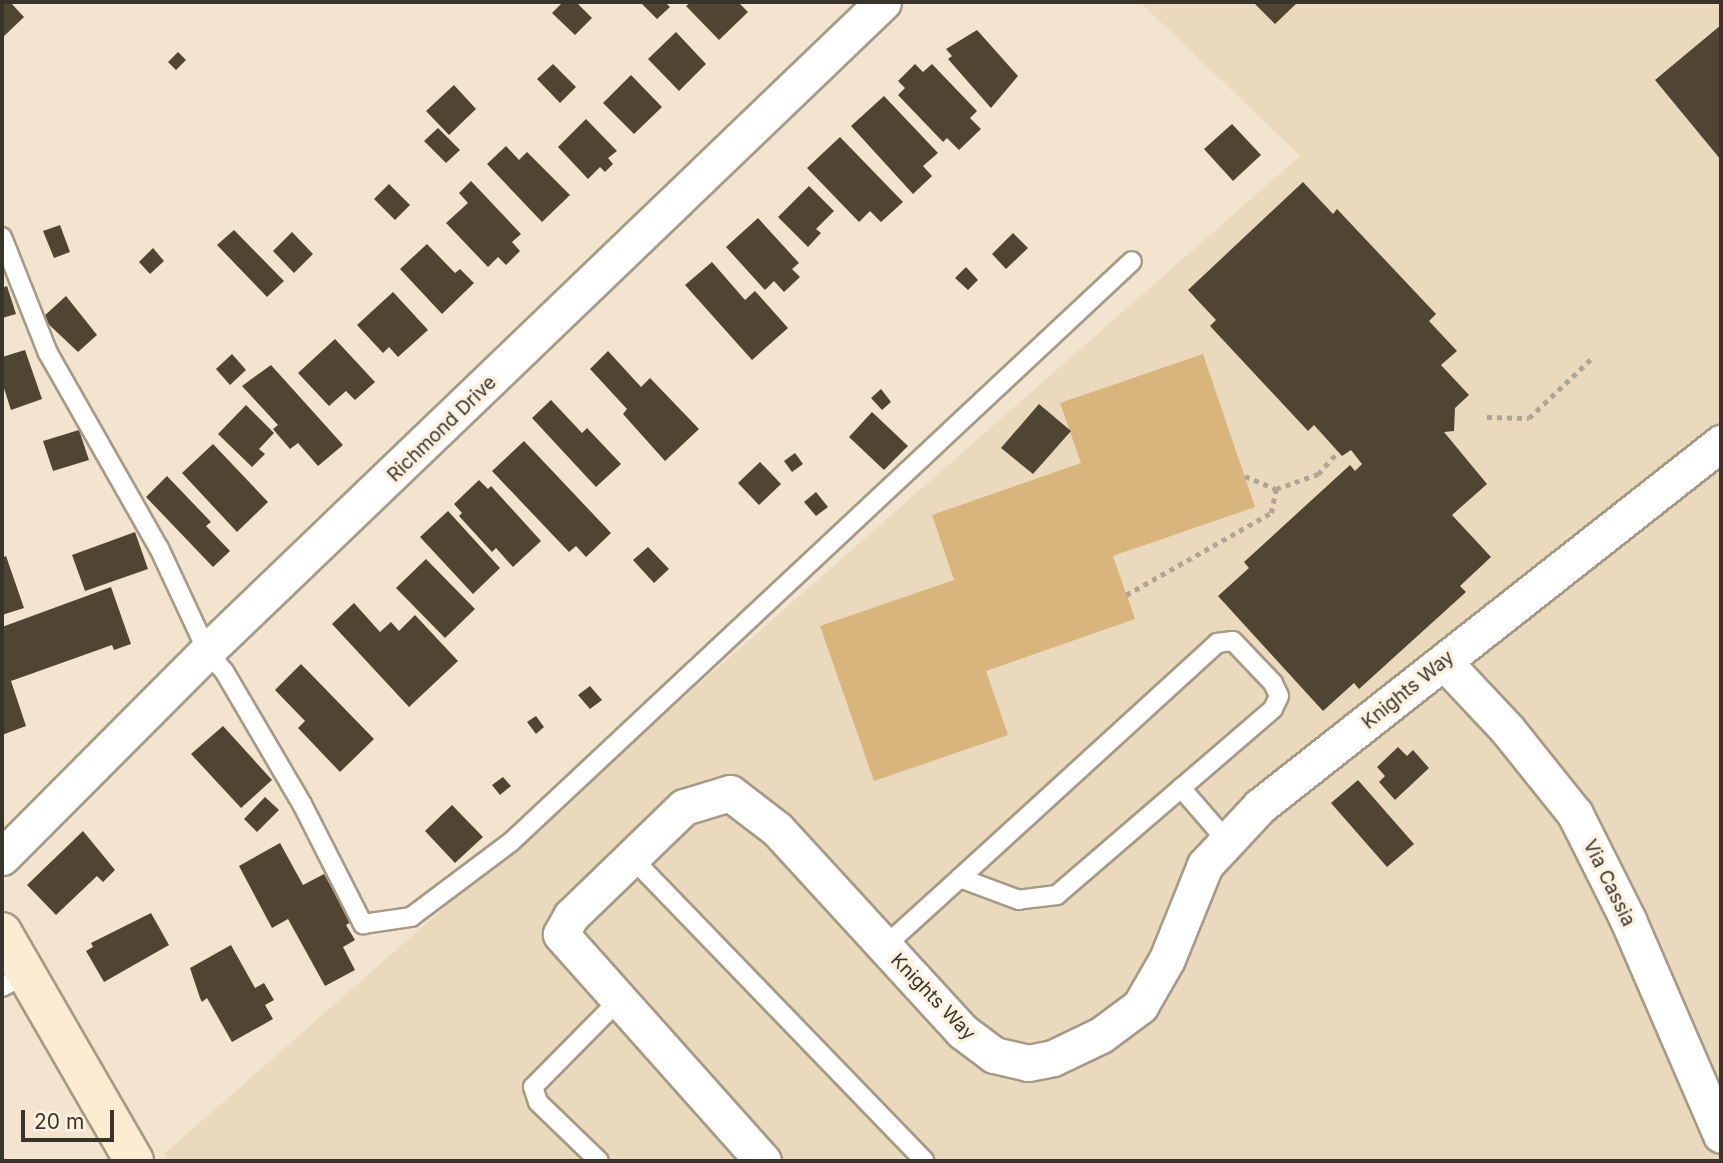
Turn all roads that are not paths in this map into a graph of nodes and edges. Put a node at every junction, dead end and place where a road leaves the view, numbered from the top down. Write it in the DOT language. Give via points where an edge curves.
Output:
graph roads {
  1 [pos="883,2"];
  2 [pos="2,237"];
  3 [pos="1132,261"];
  4 [pos="1721,443"];
  5 [pos="206,651"];
  6 [pos="1445,663"];
  7 [pos="1181,788"];
  8 [pos="1226,840"];
  9 [pos="2,857"];
  10 [pos="632,858"];
  11 [pos="960,878"];
  12 [pos="2,932"];
  13 [pos="885,946"];
  14 [pos="14,980"];
  15 [pos="619,1000"];
  16 [pos="1721,1135"];
  17 [pos="134,1161"];
  18 [pos="599,1161"];
  19 [pos="763,1161"];
  20 [pos="925,1161"];
  1 -- 5 [label="street, Richmond Drive"];
  2 -- 5 [label="lane" via="48,353 159,548"];
  3 -- 5 [label="lane" via="511,842 411,917 363,924 302,804 224,671"];
  4 -- 6 [label="street, Knights Way" via="1471,637"];
  5 -- 9 [label="street, Richmond Drive"];
  6 -- 8 [label="street, Knights Way" via="1260,806"];
  6 -- 16 [label="street, Via Cassia" via="1507,729 1575,814 1628,920"];
  7 -- 8 [label="lane"];
  7 -- 11 [label="lane" via="1057,895 1019,900"];
  7 -- 11 [label="lane" via="1273,709 1279,696 1247,651 1233,641 1217,643"];
  8 -- 13 [label="street, Knights Way" via="1205,866 1167,959 1140,1006 1101,1035 1053,1058 1028,1063 994,1055 962,1031"];
  10 -- 13 [label="street, Knights Way" via="684,807 730,793 778,829"];
  10 -- 15 [label="street, Knights Way" via="571,916 561,934"];
  10 -- 20 [label="lane"];
  11 -- 13 [label="lane"];
  12 -- 14 [label="main road"];
  14 -- 17 [label="main road"];
  15 -- 18 [label="lane" via="533,1087 538,1102"];
  15 -- 19 [label="street, Knights Way"];
}
